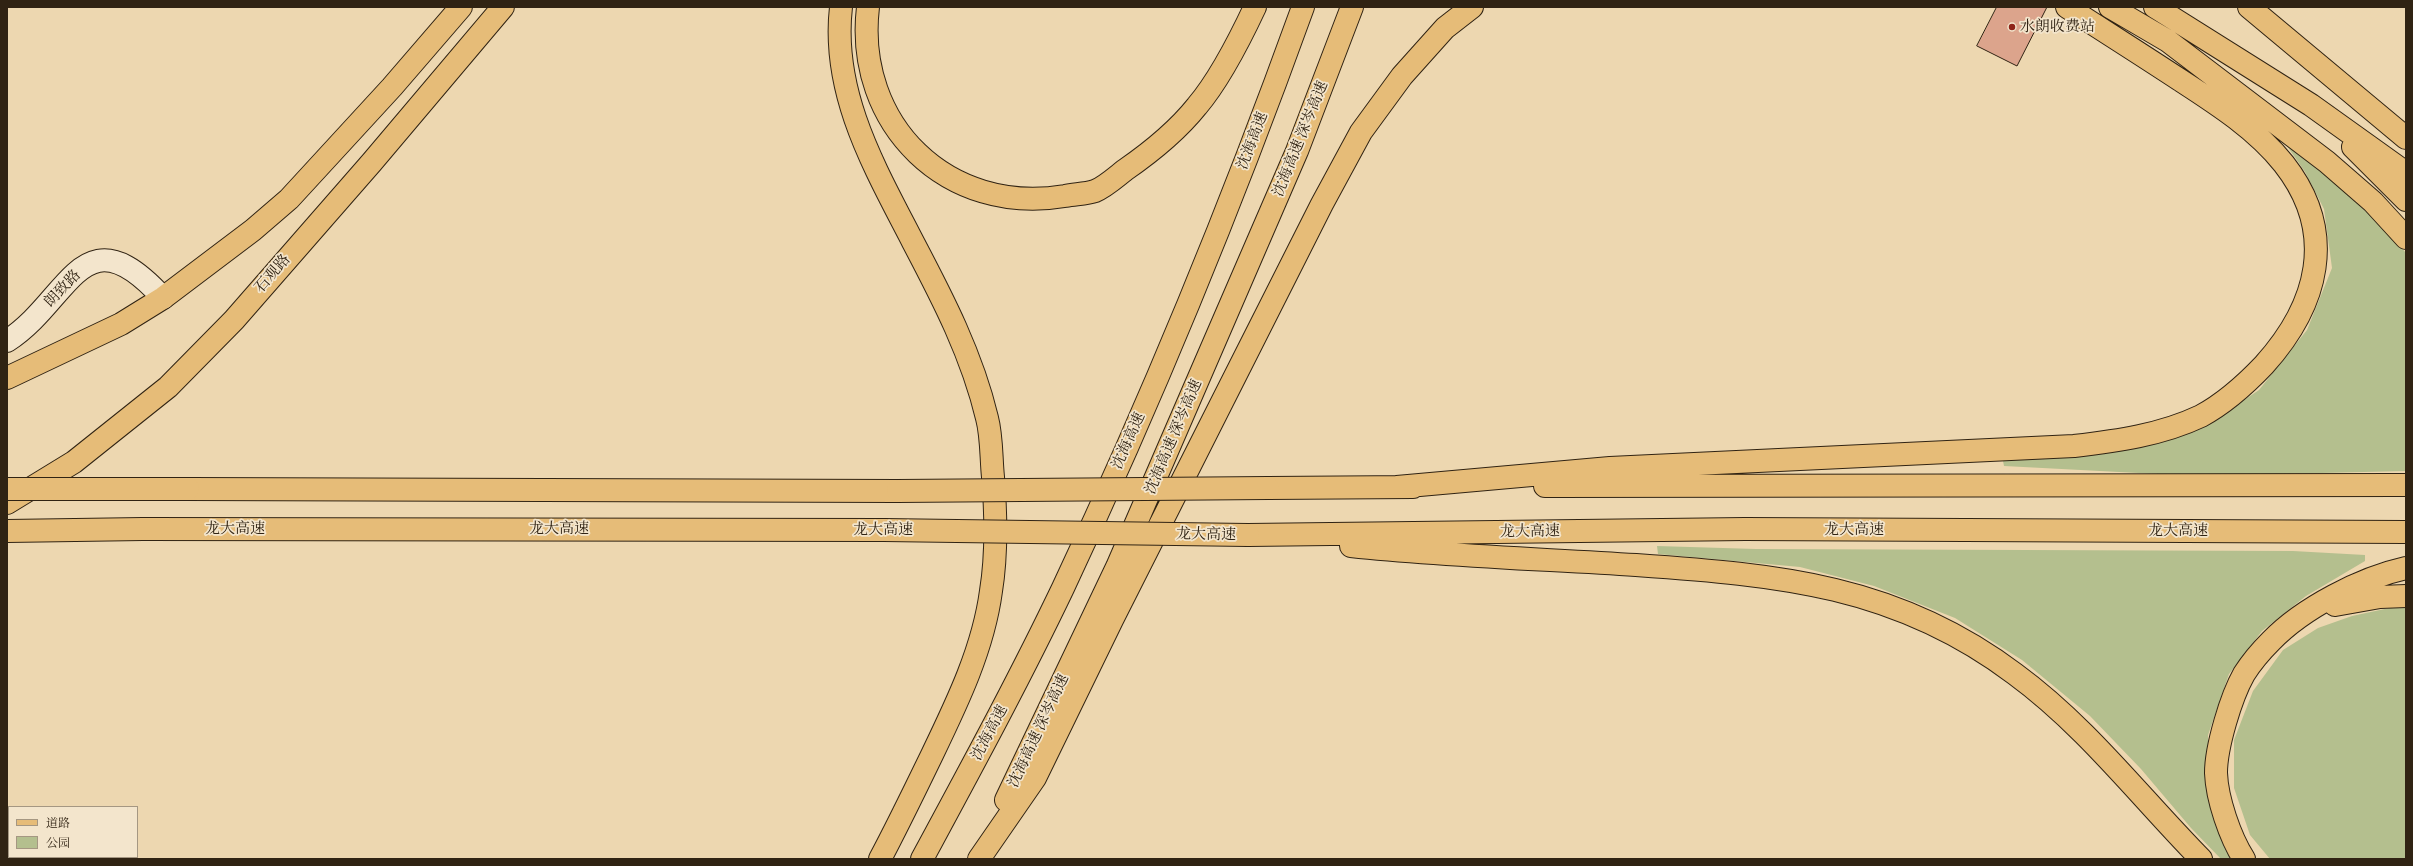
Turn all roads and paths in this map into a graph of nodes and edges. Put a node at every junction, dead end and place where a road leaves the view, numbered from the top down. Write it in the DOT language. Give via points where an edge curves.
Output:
graph roads {
  1 [pos="461,7"];
  2 [pos="503,7"];
  3 [pos="841,7"];
  4 [pos="868,7"];
  5 [pos="1255,7"];
  6 [pos="1303,7"];
  7 [pos="1352,7"];
  8 [pos="1472,7"];
  9 [pos="2066,7"];
  10 [pos="2110,7"];
  11 [pos="2154,7"];
  12 [pos="2249,7"];
  13 [pos="2311,105"];
  14 [pos="2406,138"];
  15 [pos="2406,174"];
  16 [pos="2406,200"];
  17 [pos="2406,238"];
  18 [pos="163,298"];
  19 [pos="7,341"];
  20 [pos="7,378"];
  21 [pos="2406,485"];
  22 [pos="1398,487"];
  23 [pos="7,489"];
  24 [pos="7,503"];
  25 [pos="7,531"];
  26 [pos="2406,532"];
  27 [pos="1248,535"];
  28 [pos="2406,568"];
  29 [pos="2406,596"];
  30 [pos="2310,609"];
  31 [pos="880,859"];
  32 [pos="922,859"];
  33 [pos="979,859"];
  34 [pos="2201,859"];
  35 [pos="2244,859"];
  1 -- 18 [label="main road" via="289,199 215,260"];
  2 -- 24 [label="main road, 石观路" via="234,320 168,387 74,462"];
  3 -- 31 [label="main road" via="838,33 842,77 853,116 870,157 948,309 970,362 988,420 995,512 992,591 974,661 949,720"];
  4 -- 5 [label="main road" via="866,30 871,72 884,108 902,139 928,163 970,188 1003,198 1045,200 1096,191 1154,150 1197,106"];
  6 -- 32 [label="main road, 沈海高速" via="1258,130 1128,445 1062,589 991,731"];
  7 -- 33 [label="main road, 沈海高速 深岑高速" via="1298,152 1117,567"];
  8 -- 33 [label="main road" via="1445,28 1402,76 1361,132 1322,204 1112,620 1035,778"];
  9 -- 22 [label="main road" via="2207,98 2250,130 2285,165 2306,203 2316,243 2311,287 2306,303 2287,337 2230,397 2201,415 2159,432 2074,446 1610,468"];
  10 -- 17 [label="main road" via="2168,41 2321,157 2373,202"];
  11 -- 13 [label="main road"];
  12 -- 14 [label="main road"];
  13 -- 15 [label="main road"];
  13 -- 16 [label="main road"];
  18 -- 19 [label="street, 朗致路" via="149,283 125,265 98,260 74,276 37,316"];
  18 -- 20 [label="main road" via="121,324"];
  21 -- 22 [label="main road"];
  22 -- 23 [label="main road, bridge" via="898,490"];
  25 -- 27 [label="main road, 龙大高速, bridge" via="884,530"];
  26 -- 27 [label="main road, 龙大高速" via="1745,529"];
  27 -- 34 [label="main road" via="1417,553 1604,563 1756,575 1830,588 1887,604 1930,621 2015,674 2084,734"];
  28 -- 30 [label="main road" via="2388,572"];
  29 -- 30 [label="main road" via="2380,597"];
  30 -- 35 [label="main road" via="2271,641 2244,674 2224,725 2216,772 2221,805"];
}
